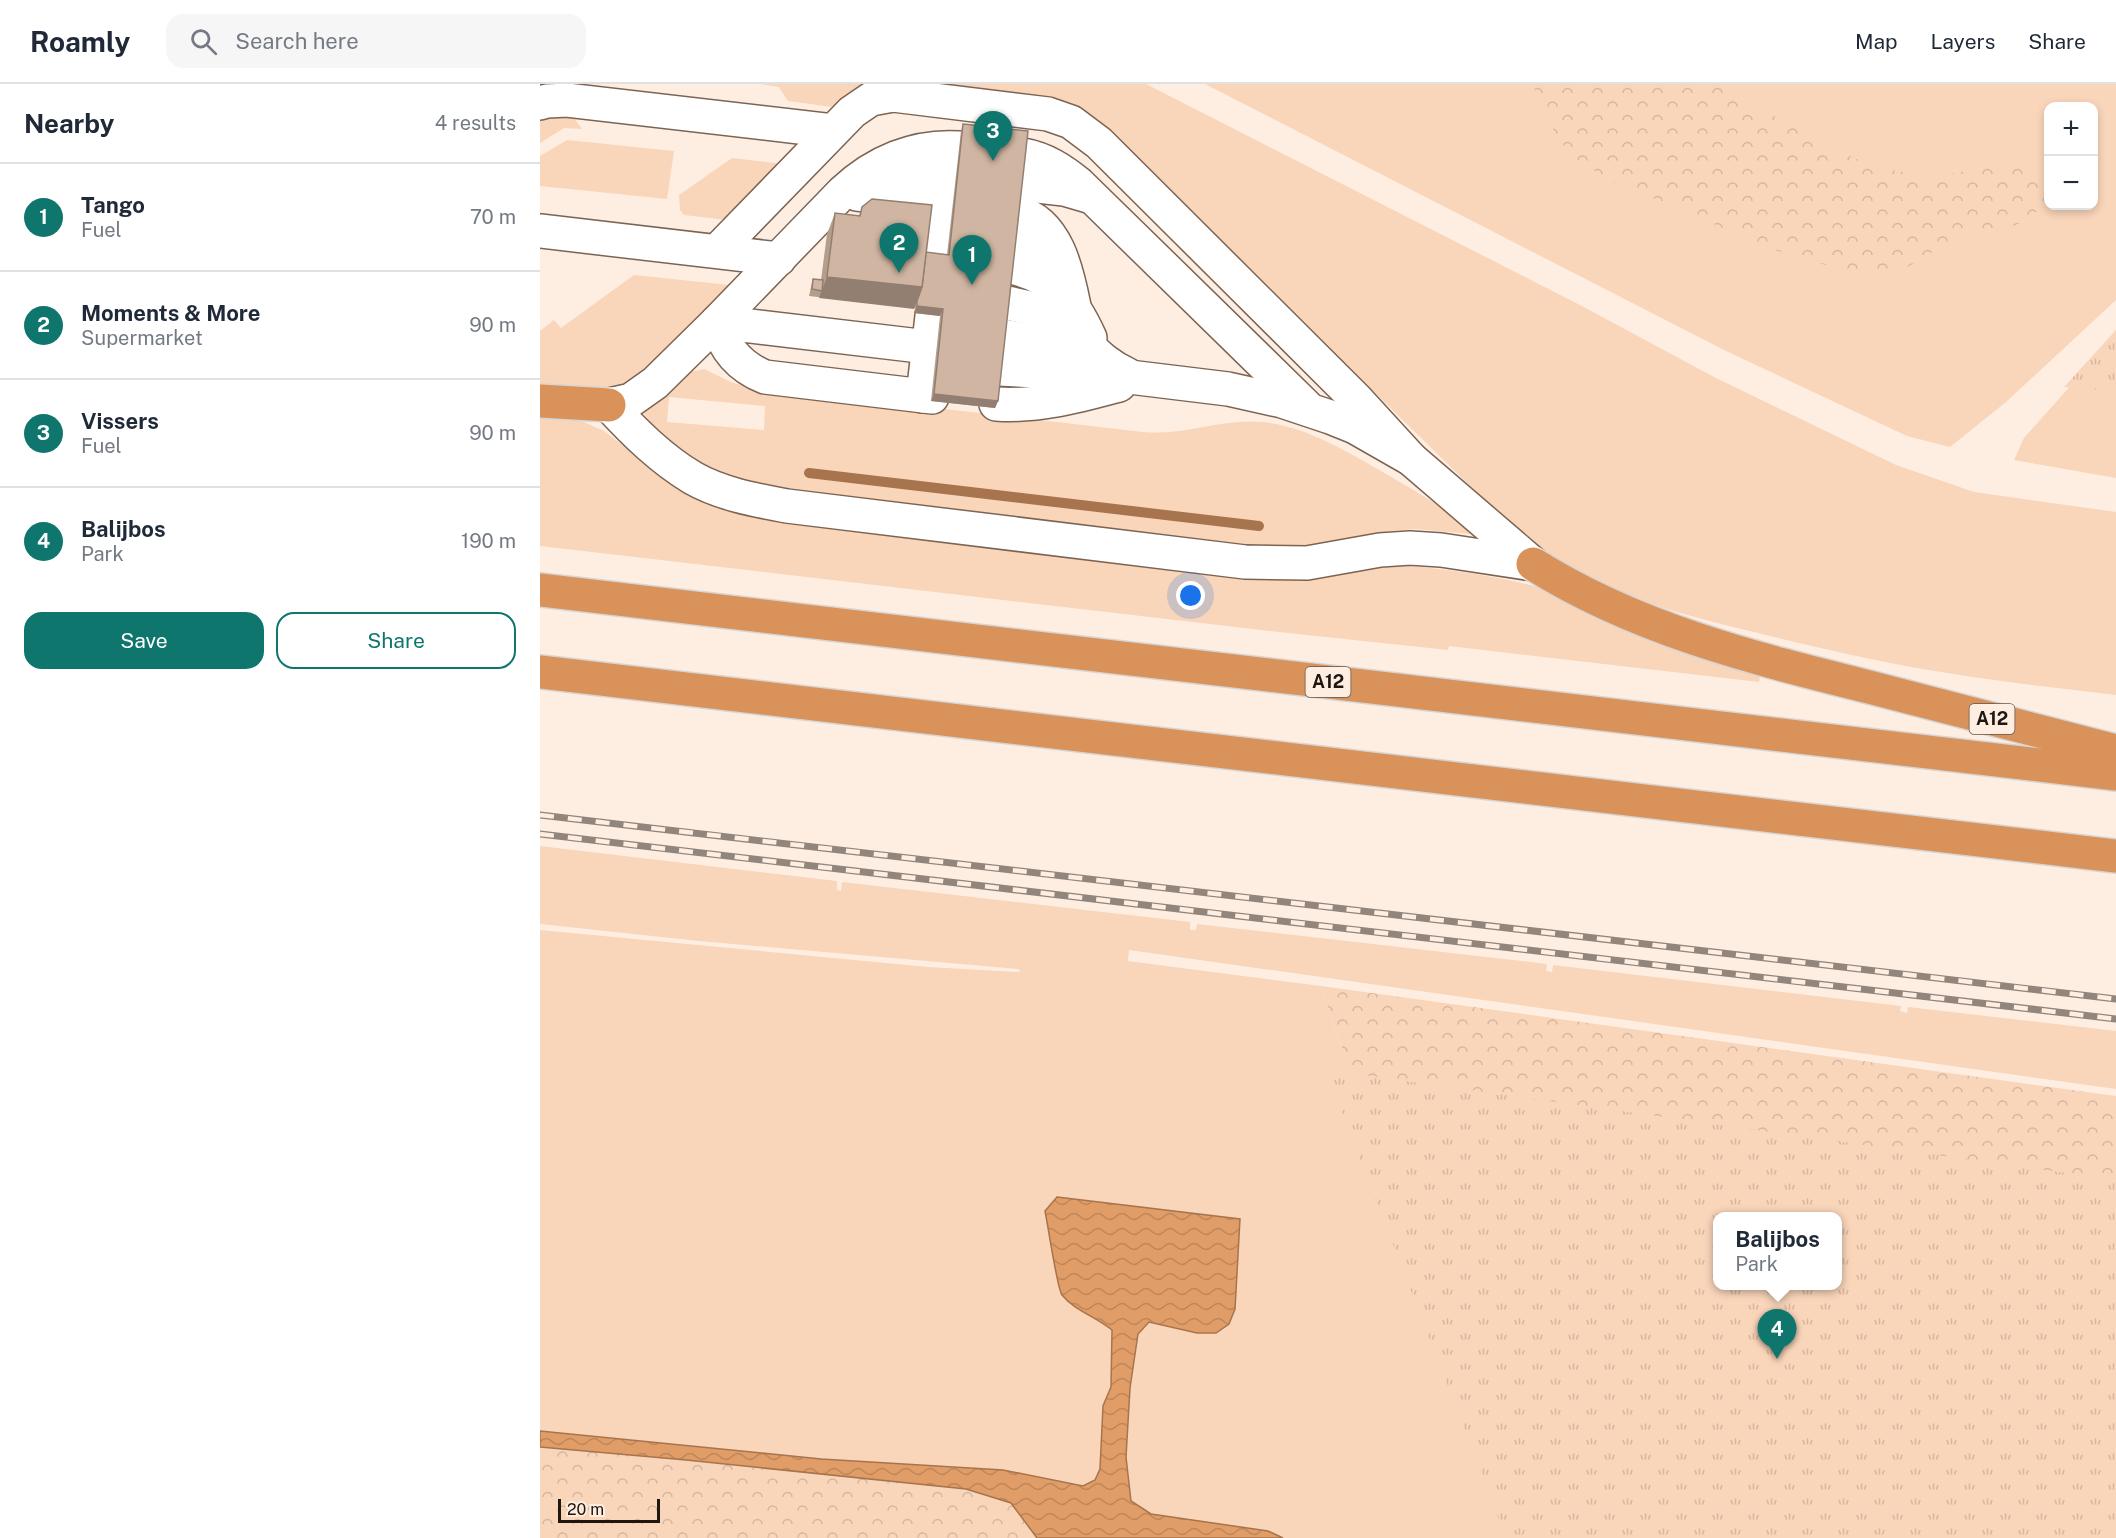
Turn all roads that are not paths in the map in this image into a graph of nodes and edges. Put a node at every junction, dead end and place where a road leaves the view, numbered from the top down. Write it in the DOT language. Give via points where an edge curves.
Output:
graph roads {
  1 [pos="540,97"];
  2 [pos="573,101"];
  3 [pos="540,104"];
  4 [pos="833,131"];
  5 [pos="843,192"];
  6 [pos="1017,211"];
  7 [pos="540,231"];
  8 [pos="717,251"];
  9 [pos="779,259"];
  10 [pos="1007,303"];
  11 [pos="1075,308"];
  12 [pos="717,322"];
  13 [pos="1003,336"];
  14 [pos="1102,361"];
  15 [pos="999,369"];
  16 [pos="1150,379"];
  17 [pos="540,400"];
  18 [pos="996,404"];
  19 [pos="609,405"];
  20 [pos="1310,410"];
  21 [pos="1410,459"];
  22 [pos="1533,564"];
  23 [pos="540,590"];
  24 [pos="540,672"];
  25 [pos="2116,751"];
  26 [pos="2116,774"];
  27 [pos="2116,856"];
  1 -- 2 [label="lane"];
  2 -- 3 [label="lane"];
  2 -- 4 [label="lane"];
  4 -- 8 [label="lane, A12"];
  4 -- 21 [label="lane, A12" via="865,102 887,95 1027,111 1071,122 1100,142 1356,399"];
  5 -- 5 [label="lane" via="866,173 903,154 928,149 947,220"];
  5 -- 9 [label="lane"];
  6 -- 11 [label="lane" via="1037,221 1053,240 1068,276"];
  6 -- 11 [label="lane" via="1029,271 1056,287"];
  6 -- 20 [label="lane, A12" via="1044,161 1063,171"];
  7 -- 8 [label="lane"];
  8 -- 9 [label="lane"];
  9 -- 12 [label="lane"];
  10 -- 14 [label="lane, A12" via="1056,319"];
  11 -- 14 [label="lane"];
  12 -- 12 [label="lane" via="735,359 761,375 927,396 932,340"];
  12 -- 19 [label="lane" via="645,392"];
  13 -- 16 [label="lane, A12" via="1036,342 1113,372"];
  14 -- 16 [label="lane, A12" via="1130,375"];
  15 -- 16 [label="lane, A12"];
  16 -- 18 [label="lane, A12" via="1053,402"];
  16 -- 20 [label="lane, A12" via="1235,390"];
  17 -- 19 [label="highway"];
  19 -- 22 [label="lane, A12" via="644,441 694,478 738,496 787,506 1268,563 1307,563 1410,548"];
  20 -- 21 [label="lane, A12" via="1355,427"];
  21 -- 22 [label="lane, A12"];
  22 -- 25 [label="highway, A12" via="1596,599 1732,652"];
  23 -- 26 [label="highway, A12"];
  24 -- 27 [label="highway"];
}
